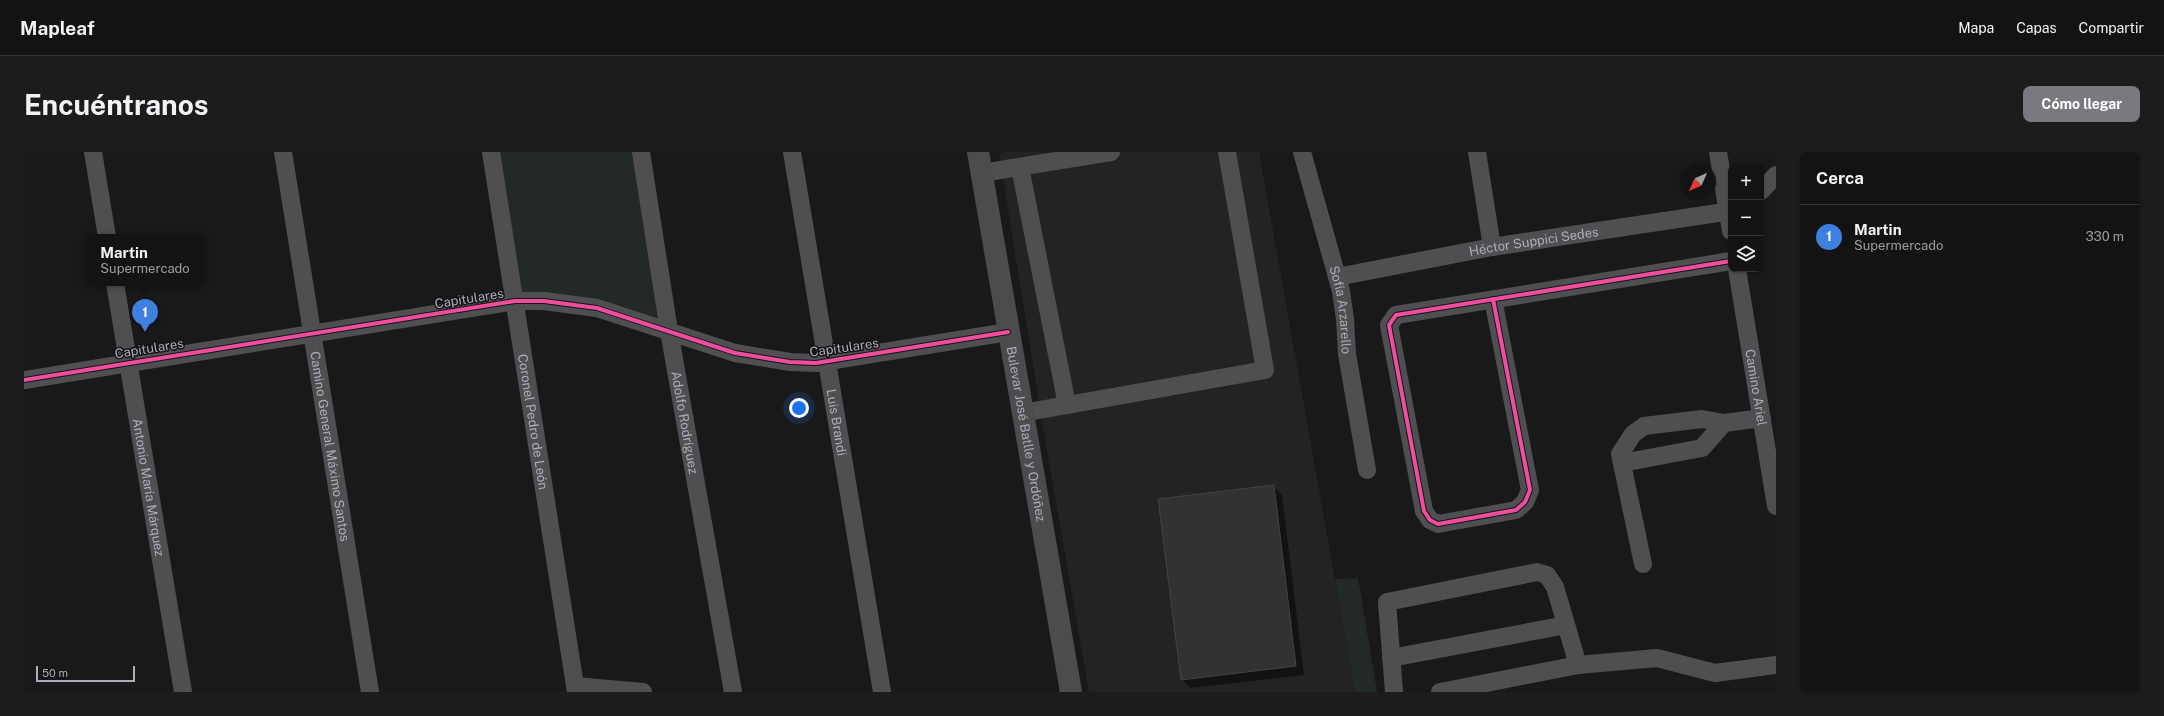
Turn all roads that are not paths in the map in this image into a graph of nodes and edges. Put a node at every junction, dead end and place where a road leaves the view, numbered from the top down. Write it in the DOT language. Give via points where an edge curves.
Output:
graph roads {
  1 [pos="93,152"];
  2 [pos="283,152"];
  3 [pos="490,152"];
  4 [pos="641,152"];
  5 [pos="792,152"];
  6 [pos="1112,152"];
  7 [pos="1227,152"];
  8 [pos="1302,152"];
  9 [pos="1477,152"];
  10 [pos="1718,152"];
  11 [pos="980,162"];
  12 [pos="1020,167"];
  13 [pos="1776,175"];
  14 [pos="1764,188"];
  15 [pos="1728,206"];
  16 [pos="1728,211"];
  17 [pos="107,234"];
  18 [pos="1492,246"];
  19 [pos="1728,261"];
  20 [pos="1738,272"];
  21 [pos="1337,277"];
  22 [pos="115,286"];
  23 [pos="1493,299"];
  24 [pos="516,301"];
  25 [pos="669,331"];
  26 [pos="1008,332"];
  27 [pos="313,333"];
  28 [pos="827,361"];
  29 [pos="128,362"];
  30 [pos="24,380"];
  31 [pos="1067,405"];
  32 [pos="1022,413"];
  33 [pos="1762,418"];
  34 [pos="1724,423"];
  35 [pos="1622,463"];
  36 [pos="1367,470"];
  37 [pos="1776,506"];
  38 [pos="1643,564"];
  39 [pos="1566,625"];
  40 [pos="1392,658"];
  41 [pos="1578,665"];
  42 [pos="1776,665"];
  43 [pos="576,689"];
  44 [pos="183,692"];
  45 [pos="370,692"];
  46 [pos="643,692"];
  47 [pos="733,692"];
  48 [pos="882,692"];
  49 [pos="1071,692"];
  50 [pos="1394,692"];
  51 [pos="1440,692"];
  1 -- 17 [label="street"];
  2 -- 27 [label="street, Camino General Máximo Santos"];
  3 -- 24 [label="street, Coronel Pedro de León"];
  4 -- 25 [label="street, Adolfo Rodríguez"];
  5 -- 28 [label="street, Luis Brandi"];
  6 -- 12 [label="street"];
  7 -- 31 [label="street" via="1265,370"];
  8 -- 21 [label="street, Sofía Arzarello"];
  9 -- 18 [label="street"];
  10 -- 15 [label="street"];
  11 -- 12 [label="street"];
  11 -- 26 [label="main road, Bulevar José Batlle y Ordóñez"];
  12 -- 31 [label="street"];
  13 -- 14 [label="street"];
  16 -- 18 [label="street, Héctor Suppici Sedes"];
  18 -- 21 [label="street, Héctor Suppici Sedes"];
  19 -- 23 [label="street"];
  20 -- 33 [label="street, Camino Ariel"];
  21 -- 36 [label="street, Sofía Arzarello"];
  22 -- 29 [label="street, Antonio María Márquez"];
  23 -- 23 [label="street" via="1396,315 1389,325 1424,511 1430,520 1438,524 1516,510 1525,502 1530,490"];
  24 -- 25 [label="street, Capitulares" via="544,301 597,308"];
  24 -- 27 [label="street, Capitulares"];
  24 -- 43 [label="street, Coronel Pedro de León"];
  25 -- 28 [label="street, Capitulares" via="735,353 790,362"];
  25 -- 47 [label="street, Adolfo Rodríguez"];
  26 -- 28 [label="street, Capitulares"];
  26 -- 32 [label="main road, Bulevar José Batlle y Ordóñez"];
  27 -- 29 [label="street, Capitulares"];
  27 -- 45 [label="street, Camino General Máximo Santos"];
  28 -- 48 [label="street, Luis Brandi"];
  29 -- 30 [label="street, Capitulares"];
  29 -- 44 [label="street, Antonio María Márquez"];
  31 -- 32 [label="street"];
  32 -- 49 [label="main road, Bulevar José Batlle y Ordóñez"];
  33 -- 34 [label="street"];
  33 -- 37 [label="street, Camino Ariel"];
  34 -- 35 [label="street" via="1702,448"];
  34 -- 35 [label="street" via="1702,418 1644,426 1633,434 1620,454"];
  35 -- 38 [label="street"];
  39 -- 40 [label="street"];
  39 -- 40 [label="street" via="1555,587 1547,576 1537,572 1387,602"];
  39 -- 41 [label="street"];
  40 -- 50 [label="street"];
  41 -- 42 [label="street" via="1657,658 1715,673"];
  41 -- 51 [label="street"];
  43 -- 46 [label="street"];
}
